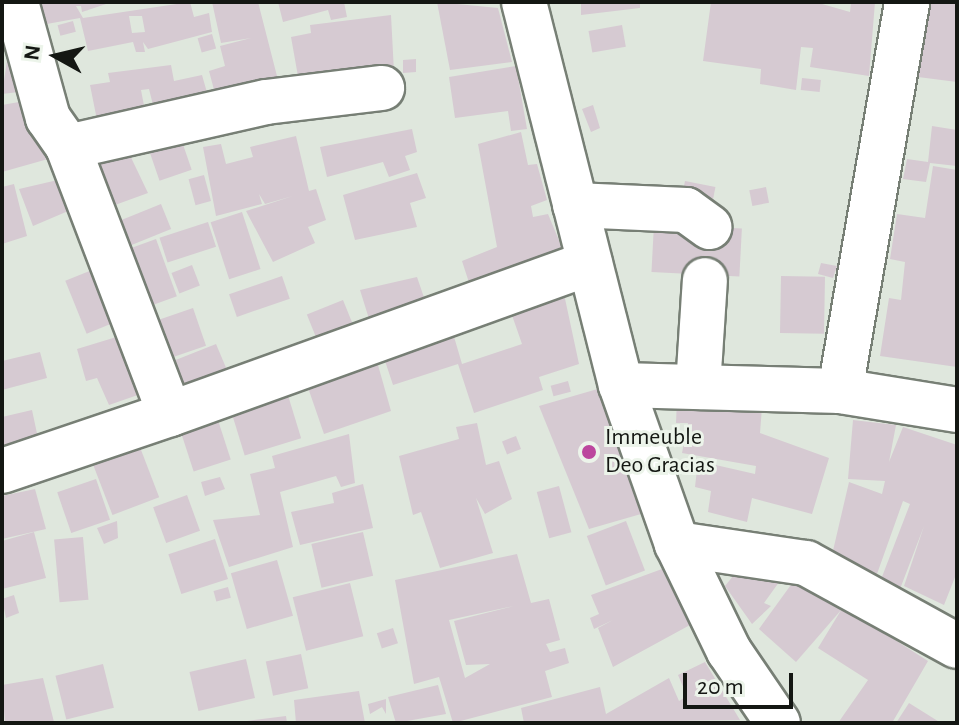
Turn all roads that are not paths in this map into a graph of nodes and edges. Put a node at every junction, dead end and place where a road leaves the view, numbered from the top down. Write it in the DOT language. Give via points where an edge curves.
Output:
graph roads {
  1 [pos="16,2"];
  2 [pos="524,2"];
  3 [pos="907,2"];
  4 [pos="382,88"];
  5 [pos="68,147"];
  6 [pos="575,205"];
  7 [pos="709,227"];
  8 [pos="590,263"];
  9 [pos="705,280"];
  10 [pos="621,385"];
  11 [pos="698,387"];
  12 [pos="840,391"];
  13 [pos="957,410"];
  14 [pos="170,414"];
  15 [pos="2,471"];
  16 [pos="677,544"];
  17 [pos="957,646"];
  18 [pos="778,723"];
  1 -- 5 [label="street" via="43,105"];
  2 -- 6 [label="street"];
  3 -- 12 [label="street"];
  4 -- 5 [label="street" via="266,102"];
  5 -- 14 [label="street"];
  6 -- 7 [label="street" via="686,210"];
  6 -- 8 [label="street"];
  8 -- 10 [label="street"];
  8 -- 14 [label="street"];
  9 -- 11 [label="street"];
  10 -- 11 [label="street"];
  10 -- 16 [label="street"];
  11 -- 12 [label="street"];
  12 -- 13 [label="street"];
  14 -- 15 [label="street"];
  16 -- 17 [label="street" via="806,563"];
  16 -- 18 [label="street" via="729,651"];
}
